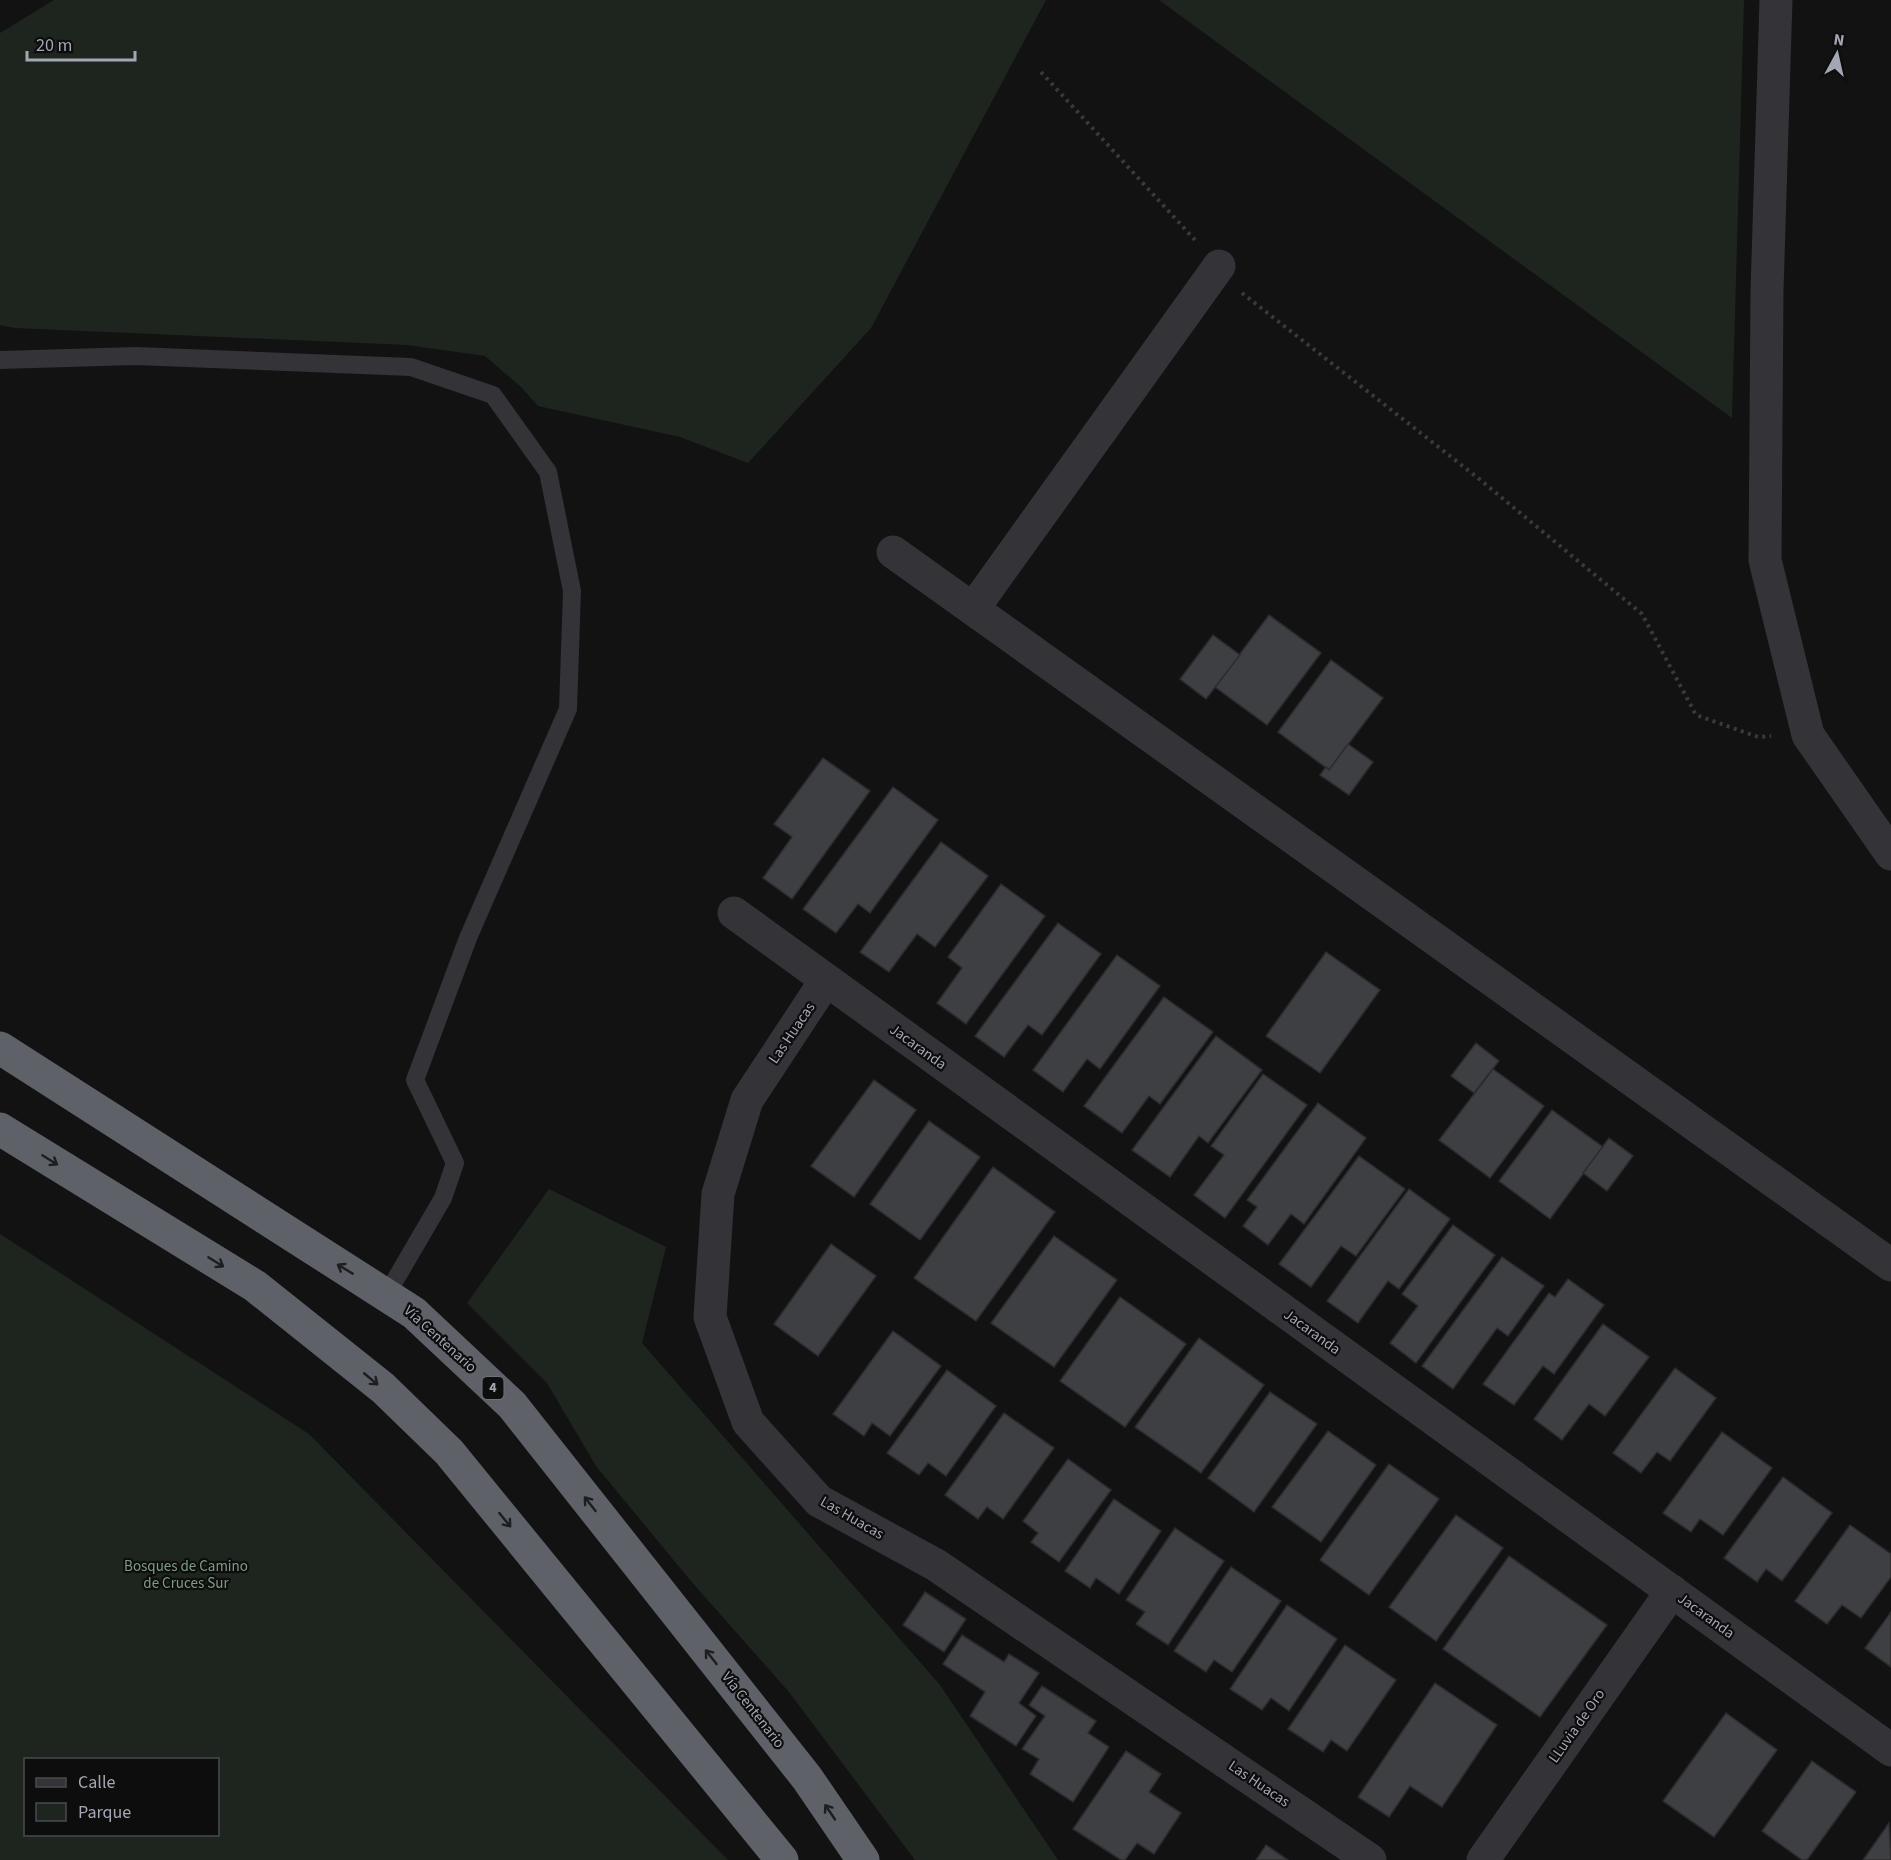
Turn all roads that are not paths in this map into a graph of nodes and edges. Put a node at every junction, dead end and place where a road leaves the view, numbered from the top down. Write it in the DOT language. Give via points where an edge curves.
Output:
graph roads {
  1 [pos="1776,0"];
  2 [pos="1219,266"];
  3 [pos="0,360"];
  4 [pos="893,552"];
  5 [pos="973,609"];
  6 [pos="1891,854"];
  7 [pos="734,913"];
  8 [pos="826,981"];
  9 [pos="0,1048"];
  10 [pos="0,1129"];
  11 [pos="1891,1265"];
  12 [pos="387,1294"];
  13 [pos="1672,1591"];
  14 [pos="1891,1750"];
  15 [pos="782,1860"];
  16 [pos="863,1860"];
  17 [pos="1370,1860"];
  18 [pos="1483,1860"];
  1 -- 6 [label="street" via="1767,291 1765,560 1808,735"];
  2 -- 5 [label="street"];
  3 -- 12 [label="lane" via="136,356 411,367 493,395 548,472 572,591 568,709 468,938 415,1080 455,1164 443,1198"];
  4 -- 5 [label="street"];
  5 -- 11 [label="street"];
  7 -- 8 [label="street, Jacaranda"];
  8 -- 13 [label="street, Jacaranda"];
  8 -- 17 [label="street, Las Huacas" via="747,1100 718,1194 710,1317 748,1422 819,1501 936,1565"];
  12 -- 9 [label="highway, Vía Centenario / 4, one-way" via="312,1250"];
  10 -- 15 [label="highway, one-way" via="255,1286 391,1396 450,1452"];
  16 -- 12 [label="highway, Vía Centenario / 4, one-way" via="807,1778 512,1406 414,1313"];
  13 -- 14 [label="street, Jacaranda"];
  13 -- 18 [label="street, LLuvia de Oro"];
}
